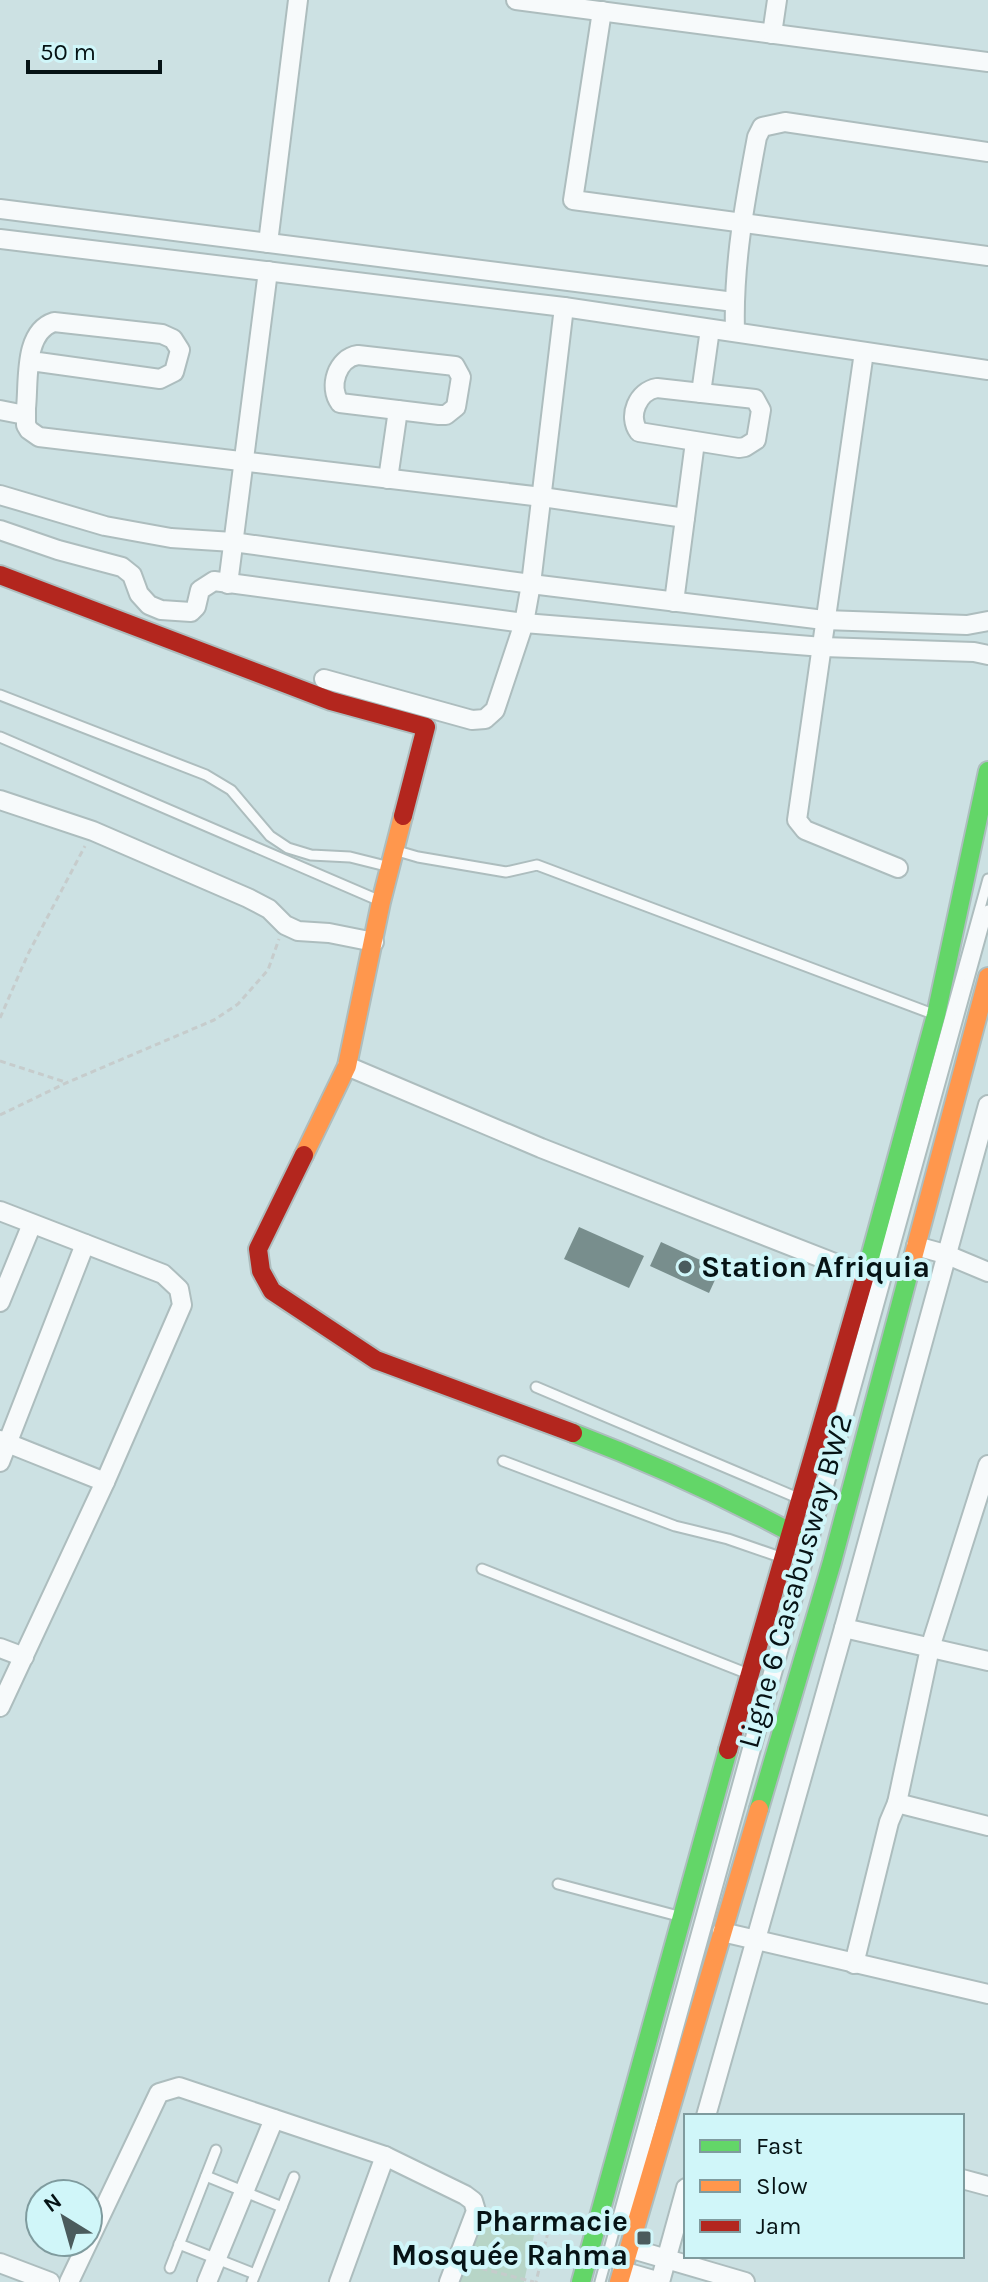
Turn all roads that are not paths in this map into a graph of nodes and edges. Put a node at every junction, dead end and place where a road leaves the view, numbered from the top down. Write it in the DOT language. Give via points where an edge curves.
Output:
graph roads {
  1 [pos="298,0"];
  2 [pos="516,0"];
  3 [pos="777,0"];
  4 [pos="602,11"];
  5 [pos="772,34"];
  6 [pos="988,62"];
  7 [pos="988,152"];
  8 [pos="0,209"];
  9 [pos="741,224"];
  10 [pos="0,239"];
  11 [pos="268,243"];
  12 [pos="988,256"];
  13 [pos="268,271"];
  14 [pos="734,302"];
  15 [pos="564,307"];
  16 [pos="710,329"];
  17 [pos="735,331"];
  18 [pos="864,352"];
  19 [pos="31,361"];
  20 [pos="988,370"];
  21 [pos="701,393"];
  22 [pos="0,410"];
  23 [pos="398,410"];
  24 [pos="25,415"];
  25 [pos="695,442"];
  26 [pos="244,462"];
  27 [pos="388,479"];
  28 [pos="0,495"];
  29 [pos="542,497"];
  30 [pos="685,518"];
  31 [pos="0,530"];
  32 [pos="233,542"];
  33 [pos="0,575"];
  34 [pos="228,584"];
  35 [pos="531,584"];
  36 [pos="674,602"];
  37 [pos="824,620"];
  38 [pos="988,621"];
  39 [pos="524,623"];
  40 [pos="967,625"];
  41 [pos="823,647"];
  42 [pos="965,652"];
  43 [pos="988,655"];
  44 [pos="324,679"];
  45 [pos="0,695"];
  46 [pos="0,737"];
  47 [pos="987,777"];
  48 [pos="0,800"];
  49 [pos="985,802"];
  50 [pos="392,859"];
  51 [pos="898,868"];
  52 [pos="988,879"];
  53 [pos="381,902"];
  54 [pos="988,910"];
  55 [pos="374,942"];
  56 [pos="988,977"];
  57 [pos="936,1015"];
  58 [pos="347,1066"];
  59 [pos="988,1105"];
  60 [pos="985,1130"];
  61 [pos="0,1211"];
  62 [pos="32,1224"];
  63 [pos="85,1244"];
  64 [pos="916,1246"];
  65 [pos="945,1254"];
  66 [pos="988,1272"];
  67 [pos="865,1275"];
  68 [pos="0,1302"];
  69 [pos="536,1387"];
  70 [pos="4,1441"];
  71 [pos="503,1461"];
  72 [pos="0,1462"];
  73 [pos="988,1465"];
  74 [pos="105,1482"];
  75 [pos="801,1500"];
  76 [pos="792,1533"];
  77 [pos="785,1558"];
  78 [pos="482,1569"];
  79 [pos="844,1628"];
  80 [pos="0,1648"];
  81 [pos="930,1648"];
  82 [pos="24,1657"];
  83 [pos="988,1661"];
  84 [pos="749,1674"];
  85 [pos="0,1707"];
  86 [pos="897,1803"];
  87 [pos="988,1826"];
  88 [pos="558,1884"];
  89 [pos="683,1917"];
  90 [pos="722,1932"];
  91 [pos="756,1940"];
  92 [pos="854,1964"];
  93 [pos="988,1994"];
  94 [pos="710,2114"];
  95 [pos="274,2119"];
  96 [pos="216,2150"];
  97 [pos="385,2156"];
  98 [pos="206,2176"];
  99 [pos="294,2177"];
  100 [pos="964,2180"];
  101 [pos="988,2186"];
  102 [pos="244,2193"];
  103 [pos="684,2195"];
  104 [pos="282,2207"];
  105 [pos="179,2244"];
  106 [pos="629,2248"];
  107 [pos="217,2258"];
  108 [pos="666,2260"];
  109 [pos="0,2263"];
  110 [pos="170,2268"];
  111 [pos="253,2278"];
  112 [pos="616,2278"];
  113 [pos="50,2282"];
  114 [pos="69,2282"];
  115 [pos="207,2282"];
  116 [pos="339,2282"];
  117 [pos="449,2282"];
  118 [pos="581,2282"];
  119 [pos="600,2282"];
  120 [pos="660,2282"];
  121 [pos="745,2282"];
  1 -- 11 [label="street"];
  2 -- 4 [label="street"];
  3 -- 5 [label="street"];
  4 -- 5 [label="street"];
  4 -- 9 [label="street" via="573,200"];
  5 -- 6 [label="street"];
  7 -- 9 [label="street" via="772,123 757,137"];
  8 -- 11 [label="street"];
  9 -- 12 [label="street"];
  9 -- 14 [label="street"];
  10 -- 13 [label="street"];
  11 -- 14 [label="street"];
  13 -- 15 [label="street"];
  13 -- 26 [label="street"];
  14 -- 17 [label="street"];
  15 -- 16 [label="street"];
  15 -- 29 [label="street"];
  16 -- 17 [label="street"];
  16 -- 21 [label="street"];
  17 -- 18 [label="street"];
  18 -- 20 [label="street"];
  18 -- 37 [label="street"];
  19 -- 19 [label="street" via="36,335 54,322 162,334 180,350 174,372 160,379"];
  19 -- 24 [label="street"];
  21 -- 25 [label="street" via="651,389 639,397 634,421 644,434"];
  21 -- 25 [label="street" via="755,399 761,410 752,444"];
  22 -- 24 [label="street"];
  23 -- 23 [label="street" via="439,415 452,411 459,401 459,369 358,355 339,364 335,391 340,403"];
  23 -- 27 [label="street"];
  24 -- 26 [label="street" via="29,430 39,437"];
  25 -- 30 [label="street"];
  26 -- 27 [label="street"];
  26 -- 32 [label="street"];
  27 -- 29 [label="street"];
  28 -- 32 [label="street" via="105,526"];
  29 -- 30 [label="street"];
  29 -- 35 [label="street"];
  30 -- 36 [label="street"];
  31 -- 34 [label="street" via="122,567 154,608 191,612 205,585"];
  32 -- 34 [label="street"];
  32 -- 35 [label="street"];
  33 -- 50 [label="main road" via="331,701 426,727"];
  34 -- 39 [label="street"];
  35 -- 36 [label="street"];
  35 -- 39 [label="street"];
  36 -- 37 [label="street"];
  37 -- 40 [label="street"];
  37 -- 41 [label="street"];
  38 -- 40 [label="street"];
  39 -- 41 [label="street"];
  39 -- 44 [label="street" via="498,703 485,719 472,720"];
  40 -- 42 [label="street"];
  41 -- 42 [label="street"];
  41 -- 51 [label="street" via="797,820 805,830"];
  42 -- 43 [label="street"];
  45 -- 50 [label="lane" via="206,775 231,790 270,836 288,848 311,855"];
  46 -- 53 [label="lane"];
  47 -- 49 [label="main road"];
  48 -- 55 [label="street" via="93,831 248,898 298,931"];
  49 -- 57 [label="main road"];
  50 -- 53 [label="main road"];
  50 -- 57 [label="lane" via="418,857 506,872 537,865"];
  52 -- 119 [label="lane, Ligne 6 Casabusway BW2"];
  53 -- 55 [label="main road"];
  54 -- 112 [label="lane, Ligne 6 Casabusway BW2"];
  55 -- 58 [label="main road"];
  56 -- 64 [label="main road"];
  57 -- 67 [label="main road"];
  58 -- 67 [label="street"];
  58 -- 76 [label="main road" via="258,1249 258,1264 272,1291 376,1360 639,1458"];
  59 -- 60 [label="street"];
  60 -- 65 [label="street"];
  61 -- 62 [label="street"];
  62 -- 63 [label="street"];
  62 -- 68 [label="street"];
  63 -- 70 [label="street"];
  63 -- 74 [label="street" via="163,1274 182,1295"];
  64 -- 65 [label="street"];
  64 -- 90 [label="main road" via="832,1562"];
  65 -- 66 [label="street"];
  65 -- 79 [label="street"];
  67 -- 75 [label="main road"];
  69 -- 75 [label="lane"];
  70 -- 72 [label="street"];
  70 -- 74 [label="street"];
  71 -- 77 [label="lane" via="675,1526"];
  73 -- 81 [label="street"];
  74 -- 82 [label="street"];
  75 -- 76 [label="main road"];
  76 -- 77 [label="main road"];
  77 -- 84 [label="main road"];
  78 -- 84 [label="lane"];
  79 -- 81 [label="street"];
  79 -- 91 [label="street"];
  80 -- 82 [label="street"];
  81 -- 83 [label="street"];
  81 -- 86 [label="street"];
  82 -- 85 [label="street"];
  84 -- 89 [label="main road"];
  86 -- 87 [label="street"];
  86 -- 92 [label="street"];
  88 -- 89 [label="lane"];
  89 -- 118 [label="main road"];
  90 -- 91 [label="street"];
  90 -- 106 [label="main road"];
  91 -- 92 [label="street"];
  91 -- 94 [label="street"];
  92 -- 93 [label="street"];
  95 -- 97 [label="street"];
  95 -- 102 [label="street"];
  95 -- 114 [label="street" via="179,2087 159,2093"];
  96 -- 98 [label="lane"];
  97 -- 116 [label="street"];
  97 -- 117 [label="street" via="473,2201 476,2211"];
  98 -- 102 [label="lane"];
  98 -- 105 [label="lane"];
  99 -- 104 [label="lane"];
  100 -- 101 [label="street"];
  102 -- 104 [label="lane"];
  102 -- 107 [label="street"];
  103 -- 108 [label="street"];
  104 -- 111 [label="lane"];
  105 -- 107 [label="lane"];
  105 -- 110 [label="lane"];
  106 -- 108 [label="street"];
  106 -- 112 [label="main road"];
  107 -- 111 [label="lane"];
  107 -- 115 [label="street"];
  108 -- 120 [label="street"];
  108 -- 121 [label="street"];
  109 -- 113 [label="street"];
  112 -- 120 [label="street"];
}
